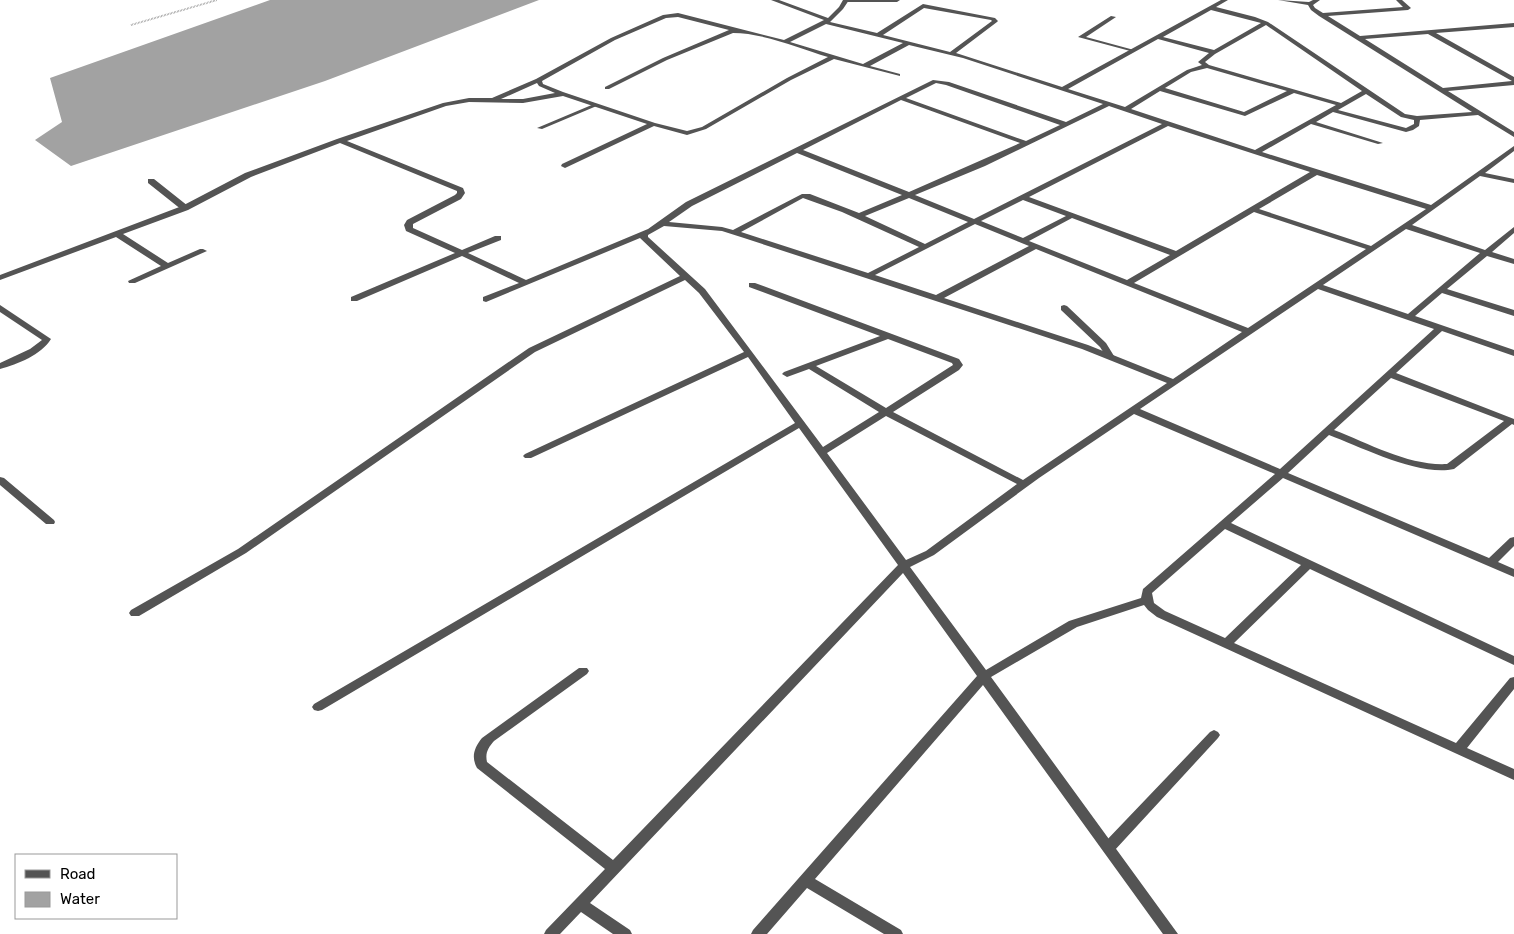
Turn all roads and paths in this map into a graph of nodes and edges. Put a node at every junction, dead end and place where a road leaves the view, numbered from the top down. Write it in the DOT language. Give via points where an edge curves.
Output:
graph roads {
  1 [pos="217,0"];
  2 [pos="774,0"];
  3 [pos="846,0"];
  4 [pos="898,0"];
  5 [pos="1225,0"];
  6 [pos="1281,0"];
  7 [pos="1317,0"];
  8 [pos="1399,0"];
  9 [pos="1310,4"];
  10 [pos="1211,8"];
  11 [pos="1321,15"];
  12 [pos="1113,16"];
  13 [pos="826,21"];
  14 [pos="1266,23"];
  15 [pos="131,25"];
  16 [pos="1514,25"];
  17 [pos="737,30"];
  18 [pos="1429,32"];
  19 [pos="878,35"];
  20 [pos="1157,37"];
  21 [pos="1357,38"];
  22 [pos="785,42"];
  23 [pos="908,43"];
  24 [pos="1132,51"];
  25 [pos="1213,52"];
  26 [pos="951,54"];
  27 [pos="833,57"];
  28 [pos="864,66"];
  29 [pos="1207,66"];
  30 [pos="898,75"];
  31 [pos="538,80"];
  32 [pos="1514,82"];
  33 [pos="607,88"];
  34 [pos="1063,89"];
  35 [pos="1160,90"];
  36 [pos="1440,90"];
  37 [pos="1293,91"];
  38 [pos="1367,91"];
  39 [pos="563,94"];
  40 [pos="901,98"];
  41 [pos="492,100"];
  42 [pos="1109,104"];
  43 [pos="596,105"];
  44 [pos="1342,105"];
  45 [pos="1126,109"];
  46 [pos="1332,110"];
  47 [pos="1478,113"];
  48 [pos="1417,118"];
  49 [pos="1310,122"];
  50 [pos="1168,123"];
  51 [pos="653,124"];
  52 [pos="1065,124"];
  53 [pos="540,128"];
  54 [pos="1514,135"];
  55 [pos="339,140"];
  56 [pos="1026,143"];
  57 [pos="1380,143"];
  58 [pos="1514,148"];
  59 [pos="797,150"];
  60 [pos="1256,152"];
  61 [pos="565,166"];
  62 [pos="1316,172"];
  63 [pos="1480,174"];
  64 [pos="151,181"];
  65 [pos="1514,181"];
  66 [pos="910,195"];
  67 [pos="1022,197"];
  68 [pos="185,208"];
  69 [pos="1432,208"];
  70 [pos="1252,209"];
  71 [pos="859,216"];
  72 [pos="1071,216"];
  73 [pos="974,221"];
  74 [pos="662,226"];
  75 [pos="1406,226"];
  76 [pos="735,232"];
  77 [pos="1512,233"];
  78 [pos="117,234"];
  79 [pos="646,234"];
  80 [pos="498,238"];
  81 [pos="1024,241"];
  82 [pos="1036,246"];
  83 [pos="925,247"];
  84 [pos="1373,249"];
  85 [pos="203,251"];
  86 [pos="462,253"];
  87 [pos="1484,253"];
  88 [pos="1176,254"];
  89 [pos="1514,262"];
  90 [pos="167,266"];
  91 [pos="686,276"];
  92 [pos="868,276"];
  93 [pos="0,278"];
  94 [pos="132,281"];
  95 [pos="526,283"];
  96 [pos="1128,283"];
  97 [pos="752,286"];
  98 [pos="1318,286"];
  99 [pos="1441,290"];
  100 [pos="354,299"];
  101 [pos="936,299"];
  102 [pos="486,300"];
  103 [pos="0,308"];
  104 [pos="1064,308"];
  105 [pos="1514,313"];
  106 [pos="1409,317"];
  107 [pos="1440,328"];
  108 [pos="1250,332"];
  109 [pos="887,336"];
  110 [pos="749,353"];
  111 [pos="1514,353"];
  112 [pos="1110,356"];
  113 [pos="0,366"];
  114 [pos="810,366"];
  115 [pos="787,374"];
  116 [pos="1389,374"];
  117 [pos="1174,382"];
  118 [pos="1133,410"];
  119 [pos="886,412"];
  120 [pos="1512,422"];
  121 [pos="800,424"];
  122 [pos="1328,431"];
  123 [pos="821,453"];
  124 [pos="528,456"];
  125 [pos="1282,473"];
  126 [pos="0,480"];
  127 [pos="1024,484"];
  128 [pos="50,522"];
  129 [pos="1224,524"];
  130 [pos="1514,540"];
  131 [pos="1491,563"];
  132 [pos="1308,564"];
  133 [pos="903,566"];
  134 [pos="1514,573"];
  135 [pos="1146,600"];
  136 [pos="135,613"];
  137 [pos="1226,644"];
  138 [pos="1514,661"];
  139 [pos="584,671"];
  140 [pos="984,676"];
  141 [pos="1514,681"];
  142 [pos="318,707"];
  143 [pos="1214,735"];
  144 [pos="1458,750"];
  145 [pos="1514,775"];
  146 [pos="1110,847"];
  147 [pos="614,868"];
  148 [pos="805,880"];
  149 [pos="580,904"];
  150 [pos="551,934"];
  151 [pos="624,934"];
  152 [pos="758,934"];
  153 [pos="896,934"];
  154 [pos="1171,934"];
  1 -- 15 [label="path"];
  2 -- 13 [label="street"];
  3 -- 4 [label="street"];
  3 -- 13 [label="street" via="840,12"];
  5 -- 10 [label="street"];
  6 -- 9 [label="street"];
  7 -- 9 [label="street"];
  8 -- 11 [label="street" via="1408,8"];
  9 -- 11 [label="street"];
  10 -- 14 [label="street"];
  10 -- 20 [label="street"];
  11 -- 21 [label="street"];
  12 -- 24 [label="street" via="1081,36"];
  13 -- 19 [label="street"];
  13 -- 22 [label="street"];
  14 -- 25 [label="street"];
  14 -- 38 [label="street"];
  16 -- 18 [label="street"];
  17 -- 22 [label="street"];
  17 -- 31 [label="street" via="678,15 665,16 613,39"];
  17 -- 33 [label="street" via="665,59"];
  18 -- 21 [label="street"];
  18 -- 32 [label="street"];
  19 -- 23 [label="street"];
  19 -- 26 [label="street" via="923,6 995,21"];
  20 -- 24 [label="street"];
  20 -- 25 [label="street"];
  21 -- 36 [label="street"];
  22 -- 27 [label="street"];
  23 -- 26 [label="street"];
  23 -- 28 [label="street"];
  24 -- 34 [label="street"];
  25 -- 29 [label="street" via="1202,62"];
  26 -- 34 [label="street"];
  27 -- 28 [label="street"];
  27 -- 51 [label="street" via="698,130 687,133"];
  28 -- 30 [label="street"];
  29 -- 35 [label="street" via="1189,71"];
  29 -- 37 [label="street"];
  31 -- 39 [label="street" via="541,85"];
  31 -- 41 [label="street"];
  32 -- 36 [label="street"];
  34 -- 42 [label="street"];
  35 -- 37 [label="street" via="1245,114"];
  35 -- 45 [label="street"];
  36 -- 47 [label="street"];
  37 -- 44 [label="street"];
  38 -- 44 [label="street"];
  38 -- 48 [label="street" via="1403,116"];
  39 -- 41 [label="street" via="523,101"];
  39 -- 43 [label="street"];
  40 -- 52 [label="street" via="929,83 940,81"];
  40 -- 56 [label="street"];
  40 -- 59 [label="street"];
  41 -- 55 [label="street" via="445,104"];
  42 -- 45 [label="street"];
  42 -- 52 [label="street"];
  43 -- 51 [label="street"];
  43 -- 53 [label="street"];
  44 -- 46 [label="street"];
  45 -- 50 [label="street"];
  46 -- 48 [label="street" via="1406,130 1417,126"];
  46 -- 49 [label="street"];
  47 -- 48 [label="street"];
  47 -- 54 [label="street"];
  49 -- 57 [label="street"];
  49 -- 60 [label="street"];
  50 -- 60 [label="street"];
  50 -- 67 [label="street"];
  51 -- 61 [label="street"];
  52 -- 56 [label="street"];
  55 -- 68 [label="street" via="248,175"];
  55 -- 86 [label="street" via="460,190 462,193 458,197 408,225 409,229"];
  56 -- 66 [label="street"];
  58 -- 63 [label="street"];
  59 -- 66 [label="street"];
  59 -- 74 [label="street" via="689,204 672,214"];
  60 -- 62 [label="street"];
  62 -- 69 [label="street"];
  62 -- 70 [label="street"];
  63 -- 65 [label="street"];
  63 -- 69 [label="street"];
  64 -- 68 [label="street"];
  66 -- 71 [label="street"];
  66 -- 73 [label="street"];
  67 -- 72 [label="street"];
  67 -- 73 [label="street"];
  68 -- 78 [label="street"];
  69 -- 75 [label="street"];
  70 -- 84 [label="street"];
  70 -- 88 [label="street"];
  71 -- 76 [label="street" via="802,196"];
  71 -- 83 [label="street"];
  72 -- 81 [label="street"];
  72 -- 88 [label="street"];
  73 -- 81 [label="street"];
  73 -- 83 [label="street"];
  74 -- 76 [label="street"];
  74 -- 79 [label="street"];
  75 -- 84 [label="street"];
  75 -- 87 [label="street"];
  76 -- 92 [label="street"];
  77 -- 87 [label="street"];
  78 -- 90 [label="street"];
  78 -- 93 [label="street"];
  79 -- 91 [label="street" via="644,238"];
  79 -- 95 [label="street"];
  80 -- 86 [label="street"];
  81 -- 82 [label="street"];
  82 -- 96 [label="street"];
  82 -- 101 [label="street"];
  83 -- 92 [label="street"];
  84 -- 98 [label="street"];
  85 -- 90 [label="street"];
  86 -- 95 [label="street"];
  86 -- 100 [label="street"];
  87 -- 89 [label="street"];
  87 -- 99 [label="street"];
  88 -- 96 [label="street"];
  90 -- 94 [label="street"];
  91 -- 110 [label="street" via="702,291"];
  91 -- 136 [label="street" via="532,350 242,551"];
  92 -- 101 [label="street"];
  95 -- 102 [label="street"];
  96 -- 108 [label="street"];
  97 -- 109 [label="street"];
  98 -- 106 [label="street"];
  98 -- 108 [label="street"];
  99 -- 105 [label="street"];
  99 -- 106 [label="street"];
  101 -- 112 [label="street"];
  103 -- 113 [label="street" via="47,339 36,350"];
  104 -- 112 [label="street" via="1103,345"];
  106 -- 107 [label="street"];
  107 -- 111 [label="street"];
  107 -- 116 [label="street"];
  108 -- 117 [label="street"];
  109 -- 114 [label="street"];
  109 -- 119 [label="street" via="956,361 958,365"];
  110 -- 121 [label="street"];
  110 -- 124 [label="street"];
  112 -- 117 [label="street"];
  114 -- 115 [label="street"];
  114 -- 119 [label="street"];
  116 -- 120 [label="street"];
  116 -- 122 [label="street"];
  117 -- 118 [label="street"];
  118 -- 125 [label="street"];
  118 -- 127 [label="street"];
  119 -- 123 [label="street"];
  119 -- 127 [label="street"];
  120 -- 122 [label="street" via="1450,467 1441,469 1420,465"];
  121 -- 123 [label="street"];
  121 -- 142 [label="street"];
  122 -- 125 [label="street"];
  123 -- 133 [label="street"];
  125 -- 129 [label="street"];
  125 -- 131 [label="street"];
  126 -- 128 [label="street"];
  127 -- 133 [label="street" via="930,553"];
  129 -- 132 [label="street"];
  129 -- 135 [label="street" via="1147,592"];
  130 -- 131 [label="street"];
  131 -- 134 [label="street"];
  132 -- 137 [label="street"];
  132 -- 138 [label="street"];
  133 -- 140 [label="street"];
  133 -- 147 [label="street"];
  135 -- 137 [label="street" via="1161,614"];
  135 -- 140 [label="street" via="1073,624"];
  137 -- 144 [label="street"];
  139 -- 147 [label="street" via="490,738 481,746 478,756 482,766"];
  140 -- 146 [label="street"];
  140 -- 148 [label="street"];
  141 -- 144 [label="street"];
  143 -- 146 [label="street"];
  144 -- 145 [label="street"];
  146 -- 154 [label="street"];
  147 -- 149 [label="street"];
  148 -- 152 [label="street"];
  148 -- 153 [label="street"];
  149 -- 150 [label="street"];
  149 -- 151 [label="street"];
}
